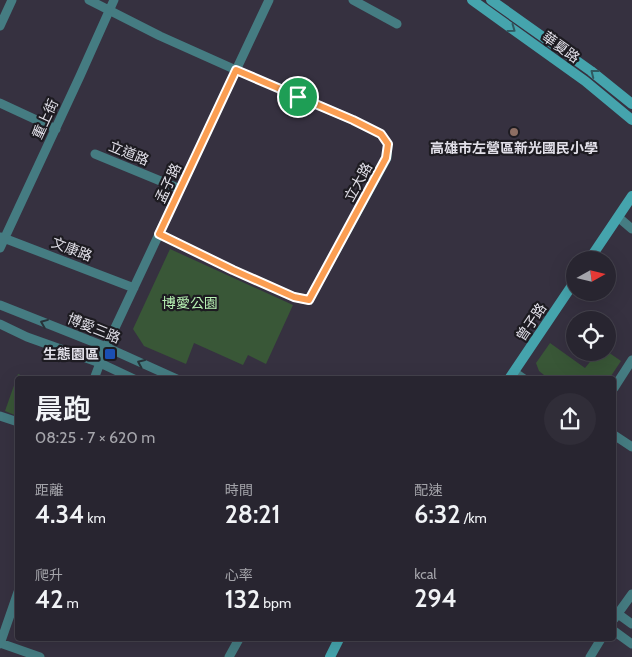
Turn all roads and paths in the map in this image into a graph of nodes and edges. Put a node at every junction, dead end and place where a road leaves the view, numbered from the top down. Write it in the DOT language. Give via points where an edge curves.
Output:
graph roads {
  1 [pos="12,0"];
  2 [pos="89,0"];
  3 [pos="114,0"];
  4 [pos="269,0"];
  5 [pos="353,0"];
  6 [pos="472,0"];
  7 [pos="491,0"];
  8 [pos="109,10"];
  9 [pos="397,24"];
  10 [pos="0,26"];
  11 [pos="539,34"];
  12 [pos="532,44"];
  13 [pos="236,70"];
  14 [pos="0,103"];
  15 [pos="632,104"];
  16 [pos="632,120"];
  17 [pos="56,129"];
  18 [pos="95,154"];
  19 [pos="180,188"];
  20 [pos="632,196"];
  21 [pos="618,217"];
  22 [pos="632,229"];
  23 [pos="159,234"];
  24 [pos="2,238"];
  25 [pos="0,248"];
  26 [pos="595,251"];
  27 [pos="134,288"];
  28 [pos="566,294"];
  29 [pos="0,305"];
  30 [pos="0,324"];
  31 [pos="106,347"];
  32 [pos="632,360"];
  33 [pos="100,363"];
  34 [pos="511,375"];
  35 [pos="95,376"];
  36 [pos="128,376"];
  37 [pos="170,376"];
  38 [pos="616,385"];
  39 [pos="0,417"];
  40 [pos="15,421"];
  41 [pos="616,436"];
  42 [pos="632,447"];
  43 [pos="632,594"];
  44 [pos="15,600"];
  45 [pos="616,613"];
  46 [pos="616,615"];
  47 [pos="632,624"];
  48 [pos="616,632"];
  49 [pos="238,641"];
  50 [pos="339,641"];
  51 [pos="600,641"];
  52 [pos="0,643"];
  53 [pos="632,644"];
  54 [pos="40,657"];
  55 [pos="229,657"];
  56 [pos="330,657"];
  57 [pos="590,657"];
  1 -- 10 [label="street"];
  2 -- 8 [label="street, 立大路"];
  3 -- 8 [label="street, 重上街"];
  4 -- 13 [label="street, 孟子路"];
  5 -- 9 [label="street"];
  6 -- 12 [label="street, 華夏路, one-way"];
  7 -- 11 [label="street, 華夏路"];
  8 -- 13 [label="street, 立大路"];
  8 -- 17 [label="street, 重上街"];
  11 -- 12 [label="street"];
  15 -- 11 [label="street, 華夏路, one-way"];
  12 -- 16 [label="street, 華夏路"];
  13 -- 19 [label="street, 孟子路"];
  13 -- 23 [label="street, 立大路" via="381,134 388,144 386,158 309,300 294,297"];
  14 -- 17 [label="street"];
  17 -- 24 [label="street, 重上街"];
  18 -- 19 [label="street, 立道路"];
  19 -- 23 [label="street, 孟子路"];
  20 -- 21 [label="street"];
  21 -- 22 [label="street"];
  21 -- 26 [label="street"];
  23 -- 27 [label="street, 孟子路"];
  24 -- 25 [label="street, 重上街"];
  24 -- 27 [label="street, 文康路"];
  27 -- 31 [label="street, 孟子路"];
  28 -- 34 [label="street, 曾子路"];
  31 -- 29 [label="street, 博愛三路, one-way"];
  30 -- 33 [label="street"];
  31 -- 33 [label="street, 孟子路"];
  37 -- 31 [label="street, 博愛三路, one-way"];
  32 -- 38 [label="street"];
  33 -- 35 [label="street, 孟子路"];
  33 -- 36 [label="street"];
  39 -- 40 [label="street"];
  41 -- 42 [label="street"];
  43 -- 45 [label="street"];
  44 -- 52 [label="street"];
  46 -- 47 [label="street"];
  48 -- 53 [label="street"];
  49 -- 55 [label="street"];
  50 -- 56 [label="street"];
  51 -- 57 [label="street"];
  52 -- 54 [label="street"];
}
